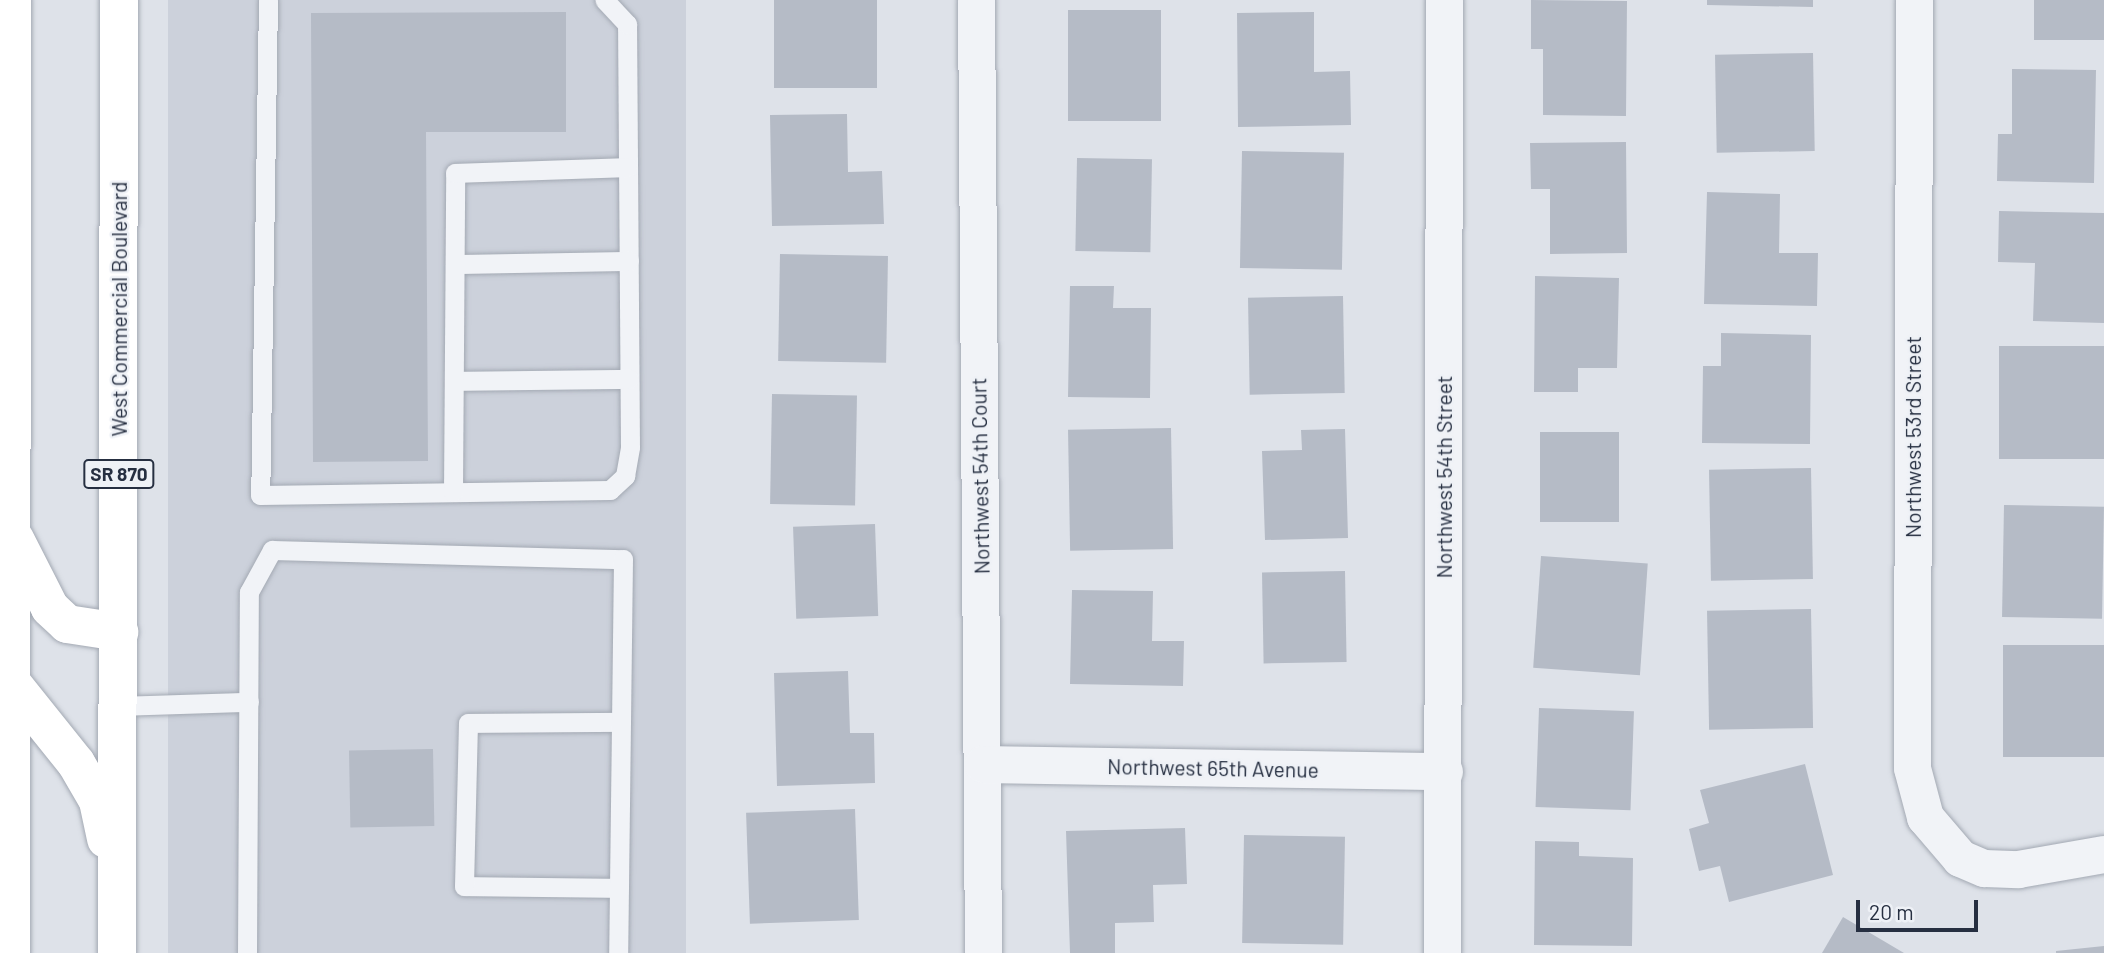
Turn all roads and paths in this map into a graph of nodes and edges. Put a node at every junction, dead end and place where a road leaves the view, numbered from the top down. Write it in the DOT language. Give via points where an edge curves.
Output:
graph roads {
  1 [pos="12,0"];
  2 [pos="119,0"];
  3 [pos="268,0"];
  4 [pos="605,0"];
  5 [pos="976,0"];
  6 [pos="1444,0"];
  7 [pos="1914,0"];
  8 [pos="628,167"];
  9 [pos="629,261"];
  10 [pos="455,264"];
  11 [pos="629,379"];
  12 [pos="454,381"];
  13 [pos="453,492"];
  14 [pos="11,530"];
  15 [pos="119,632"];
  16 [pos="11,682"];
  17 [pos="249,702"];
  18 [pos="119,706"];
  19 [pos="621,722"];
  20 [pos="983,764"];
  21 [pos="1444,771"];
  22 [pos="2104,854"];
  23 [pos="619,888"];
  24 [pos="116,889"];
  25 [pos="10,953"];
  26 [pos="117,953"];
  27 [pos="247,953"];
  28 [pos="618,953"];
  29 [pos="982,953"];
  30 [pos="1442,953"];
  1 -- 14 [label="highway"];
  2 -- 15 [label="highway, West Commercial Boulevard / SR 870"];
  3 -- 13 [label="lane" via="260,495"];
  4 -- 8 [label="lane" via="627,24"];
  5 -- 20 [label="street, Northwest 54th Court"];
  6 -- 21 [label="street, Northwest 54th Street"];
  7 -- 22 [label="street, Northwest 53rd Street" via="1912,768 1925,817 1960,858 1984,868 2018,869"];
  8 -- 9 [label="lane"];
  8 -- 10 [label="lane" via="456,173"];
  9 -- 10 [label="lane"];
  9 -- 11 [label="lane"];
  10 -- 12 [label="lane"];
  11 -- 12 [label="lane"];
  11 -- 13 [label="lane" via="630,447 625,476 610,490"];
  12 -- 13 [label="lane"];
  14 -- 15 [label="highway" via="50,608 67,624"];
  14 -- 16 [label="highway"];
  15 -- 18 [label="highway, West Commercial Boulevard / SR 870"];
  16 -- 24 [label="highway" via="98,801"];
  16 -- 25 [label="highway"];
  17 -- 18 [label="lane"];
  17 -- 19 [label="lane" via="249,592 272,550 623,559"];
  17 -- 27 [label="lane"];
  18 -- 24 [label="highway, West Commercial Boulevard / SR 870"];
  19 -- 23 [label="lane"];
  19 -- 23 [label="lane" via="468,723 464,887"];
  20 -- 21 [label="street, Northwest 65th Avenue"];
  20 -- 29 [label="street, Northwest 54th Court"];
  21 -- 30 [label="street, Northwest 54th Street"];
  23 -- 28 [label="lane"];
  24 -- 26 [label="highway, West Commercial Boulevard / SR 870"];
}
